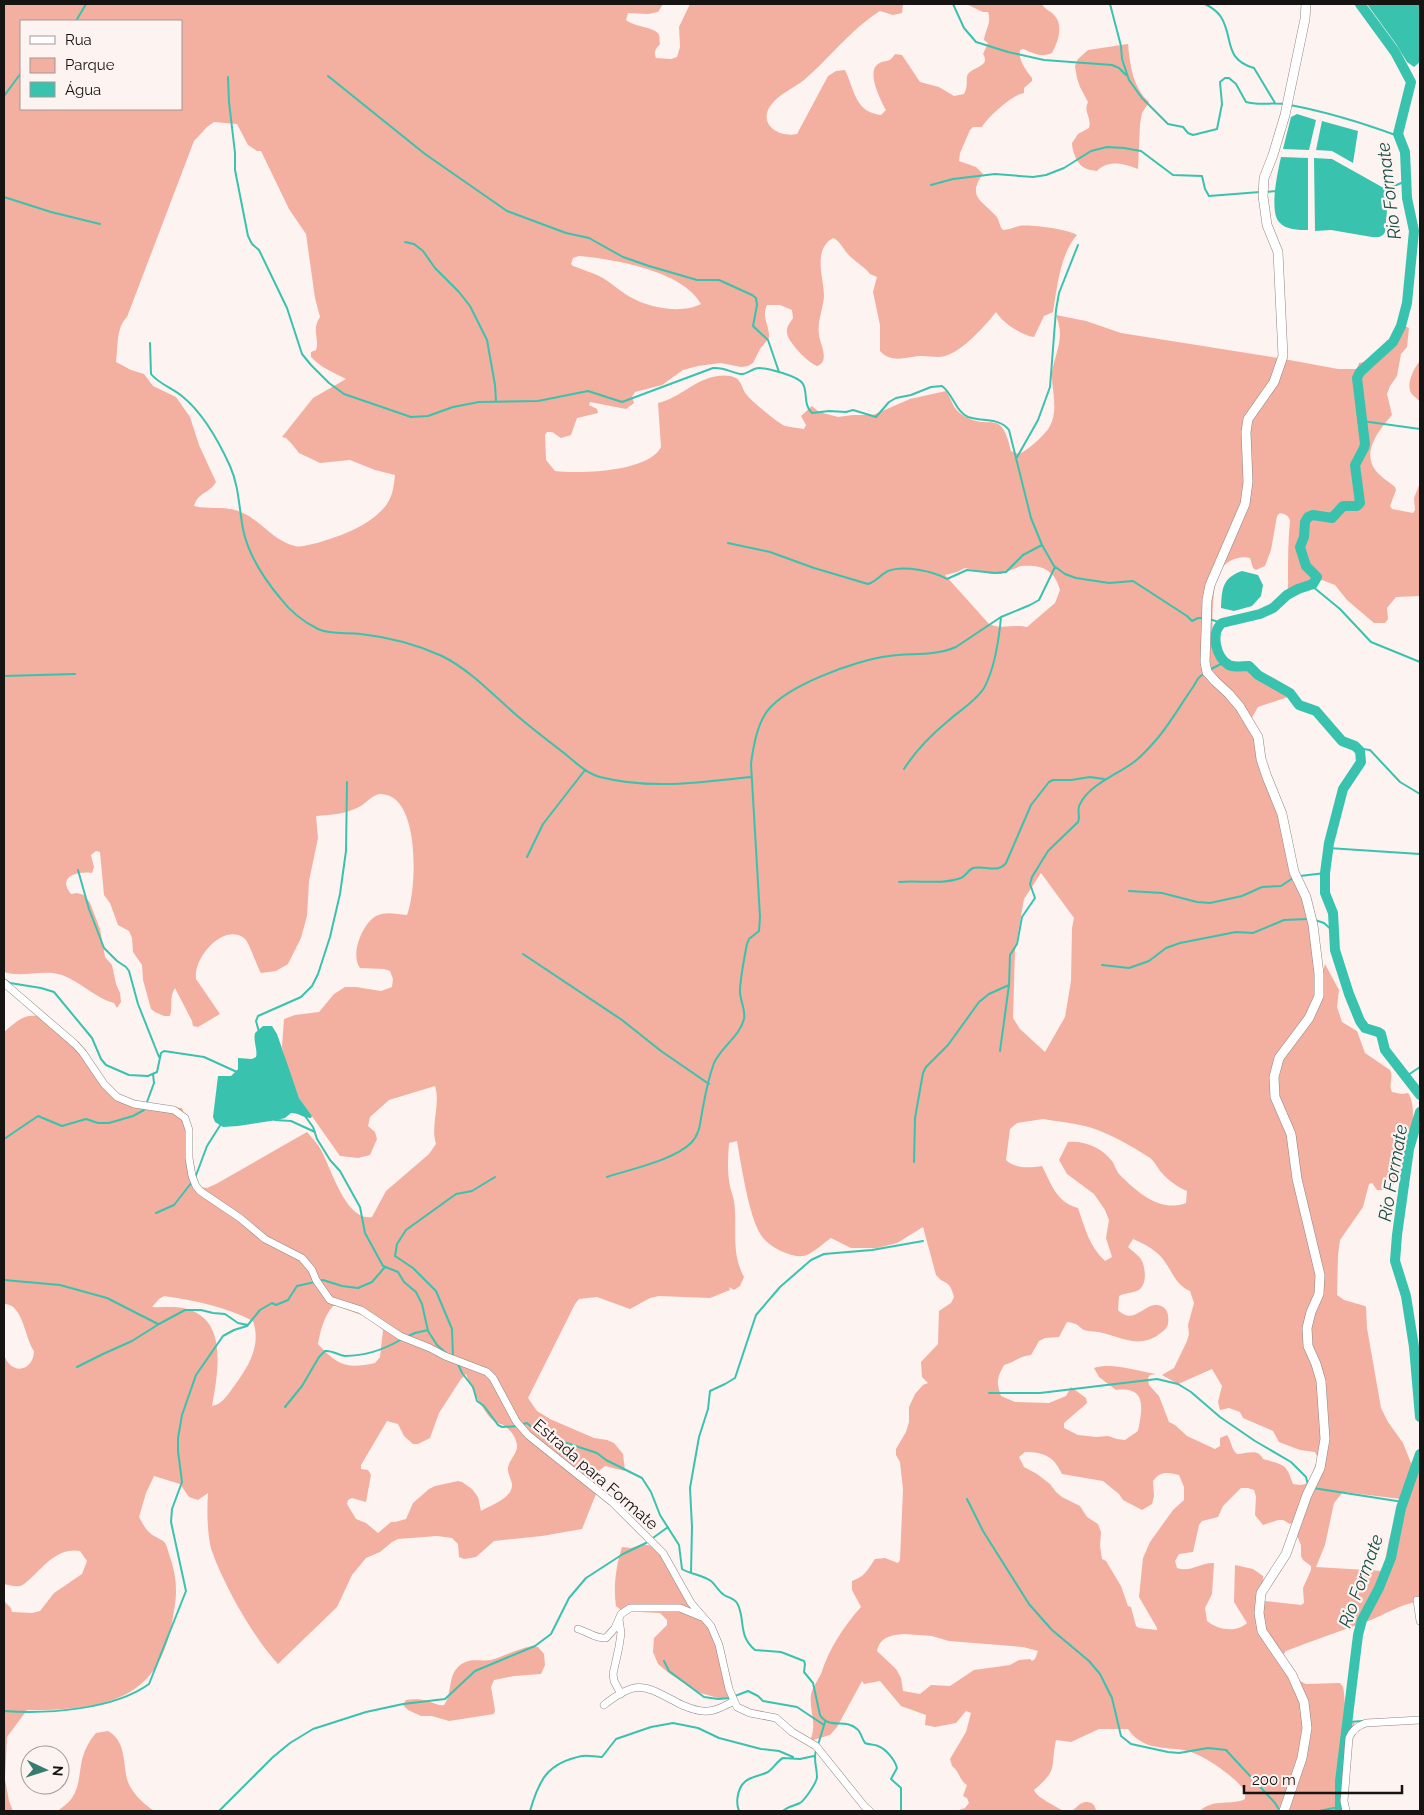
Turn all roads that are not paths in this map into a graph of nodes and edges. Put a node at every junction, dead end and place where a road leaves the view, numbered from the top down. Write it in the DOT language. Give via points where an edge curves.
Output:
graph roads {
  1 [pos="1306,4"];
  2 [pos="4,984"];
  3 [pos="1417,1600"];
  4 [pos="619,1618"];
  5 [pos="707,1620"];
  6 [pos="1420,1621"];
  7 [pos="578,1629"];
  8 [pos="622,1694"];
  9 [pos="734,1701"];
  10 [pos="604,1705"];
  11 [pos="1420,1720"];
  12 [pos="870,1811"];
  13 [pos="1284,1811"];
  14 [pos="1346,1811"];
  1 -- 13 [label="main road" via="1285,115 1264,178 1267,225 1278,252 1283,356 1274,382 1248,419 1248,493 1210,585 1205,662 1207,672 1230,694 1258,737 1261,759 1282,814 1294,872 1306,897 1320,974 1319,996 1309,1018 1279,1058 1274,1077 1276,1097 1291,1134 1297,1179 1320,1275 1319,1294 1307,1328 1308,1346 1321,1381 1325,1439 1320,1468 1286,1554 1261,1593 1259,1613 1262,1631 1292,1675 1304,1702 1307,1728 1302,1758"];
  2 -- 5 [label="street, Estrada para Formate" via="75,1044 117,1098 181,1114 189,1130 189,1158 196,1186 265,1239 302,1258 330,1300 361,1310 400,1336 487,1372 528,1435 612,1502 656,1545 669,1560 691,1603"];
  3 -- 6 [label="street"];
  4 -- 5 [label="street" via="630,1608 667,1607 686,1610"];
  4 -- 7 [label="street" via="606,1638 597,1638"];
  4 -- 8 [label="street" via="621,1633 613,1674"];
  5 -- 9 [label="street, Estrada para Formate" via="719,1645"];
  8 -- 9 [label="street" via="636,1688 647,1688 688,1708 702,1711 715,1710"];
  8 -- 10 [label="street"];
  9 -- 12 [label="street" via="750,1713 776,1718 816,1746"];
  11 -- 14 [label="street" via="1366,1723 1351,1732"];
}
